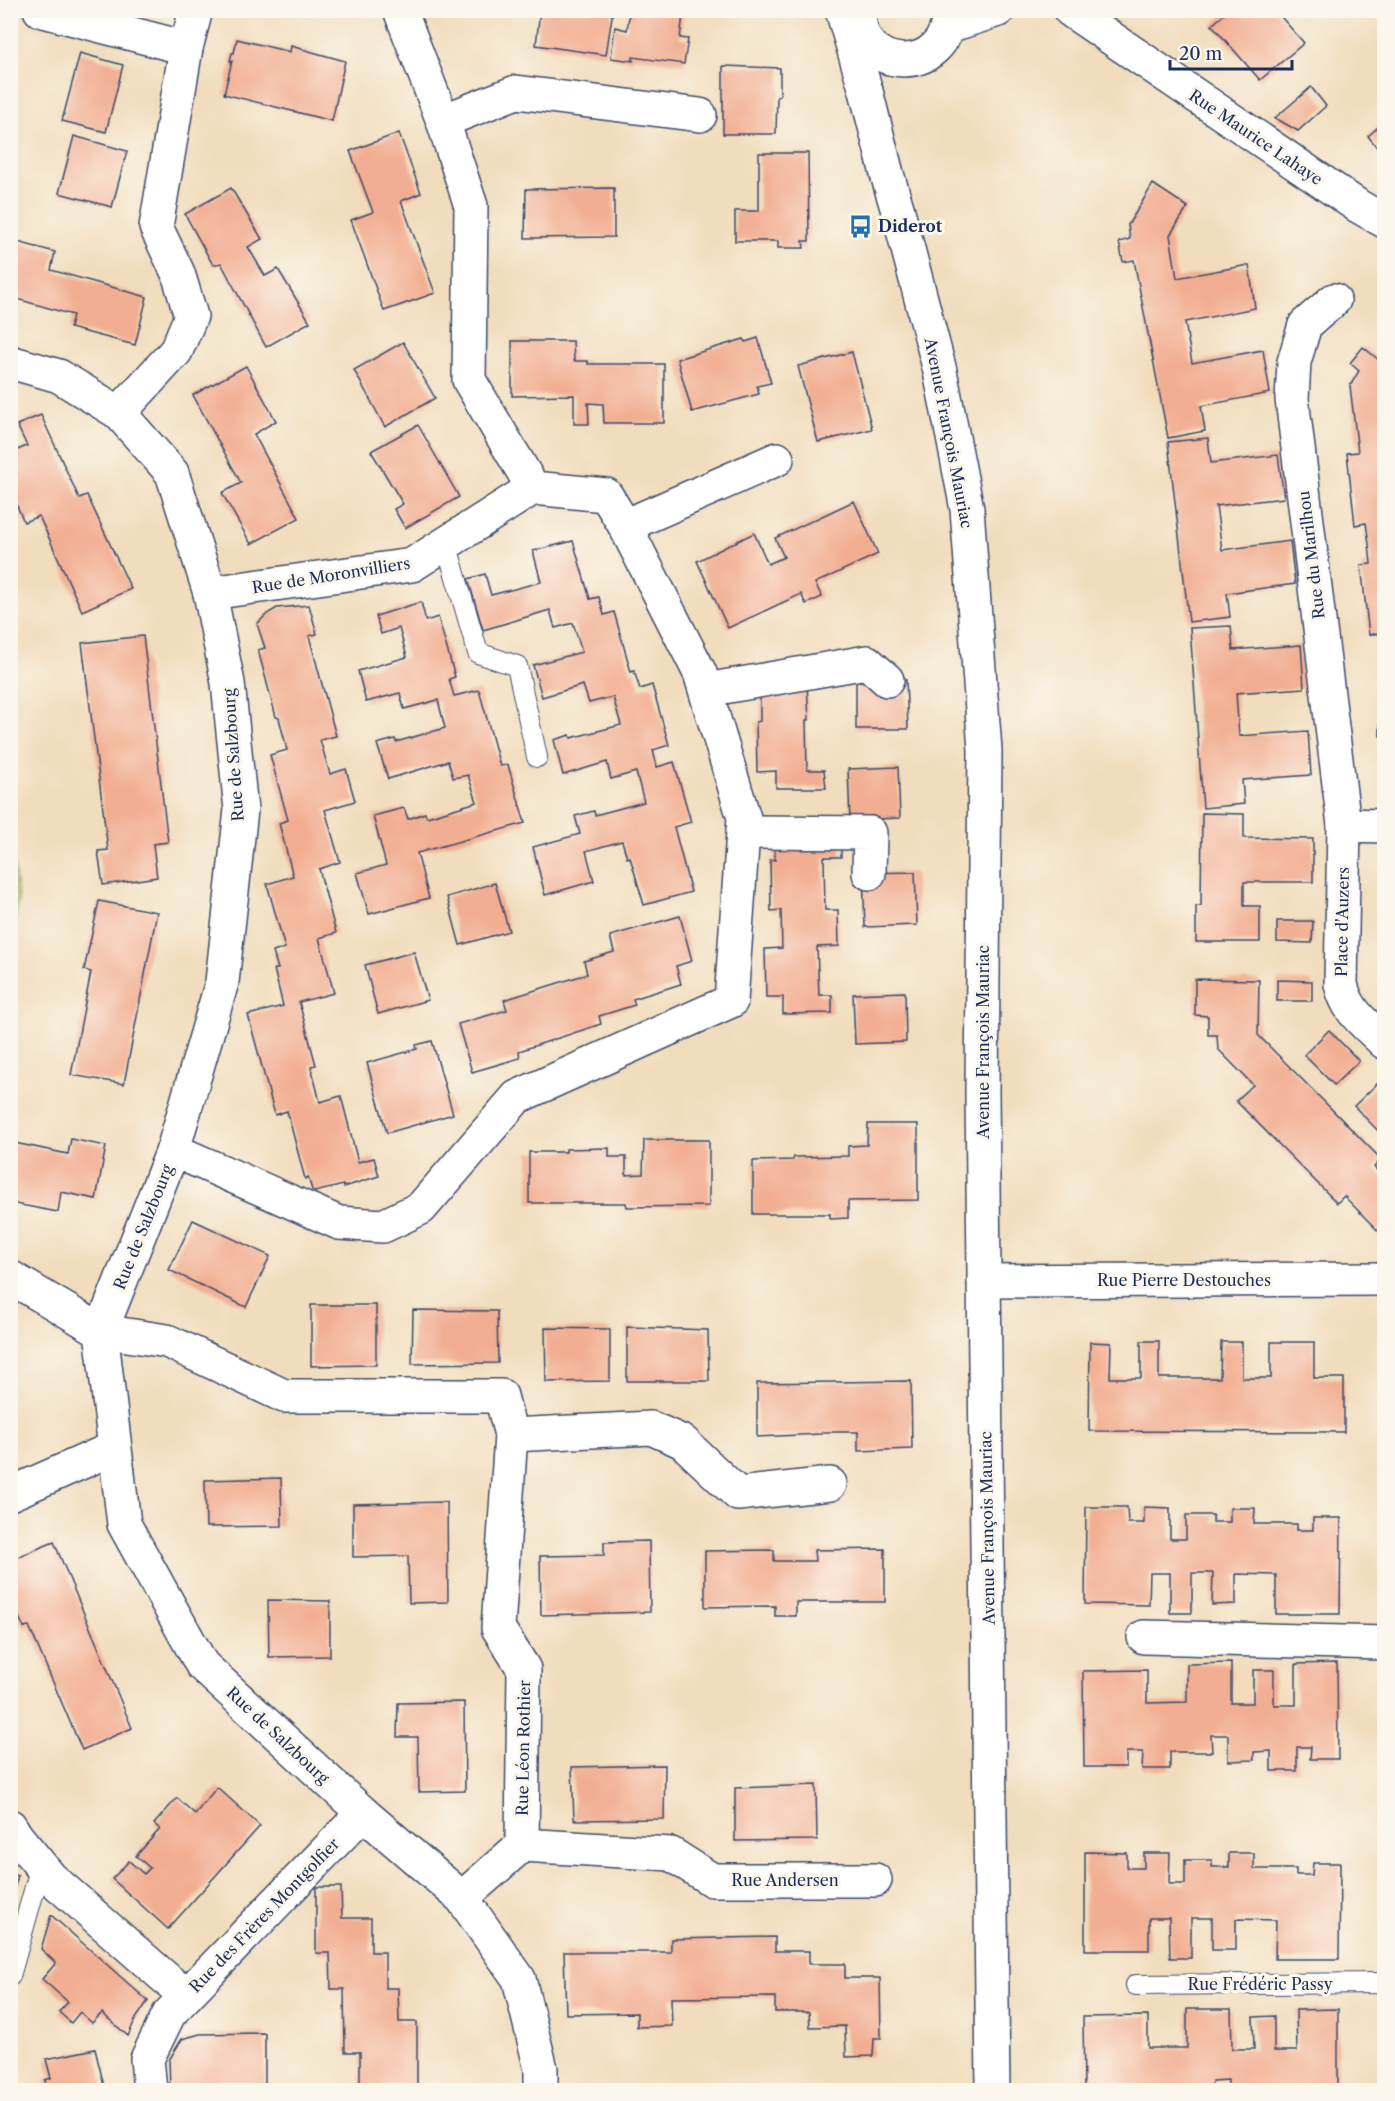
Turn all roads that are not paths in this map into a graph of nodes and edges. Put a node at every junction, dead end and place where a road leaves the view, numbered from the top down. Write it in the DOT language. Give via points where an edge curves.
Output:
graph roads {
  1 [pos="40,10"];
  2 [pos="196,10"];
  3 [pos="400,10"];
  4 [pos="843,10"];
  5 [pos="860,10"];
  6 [pos="998,10"];
  7 [pos="1070,10"];
  8 [pos="949,18"];
  9 [pos="186,48"];
  10 [pos="891,59"];
  11 [pos="866,91"];
  12 [pos="700,115"];
  13 [pos="443,122"];
  14 [pos="1384,221"];
  15 [pos="1334,300"];
  16 [pos="10,362"];
  17 [pos="119,413"];
  18 [pos="777,459"];
  19 [pos="533,488"];
  20 [pos="625,526"];
  21 [pos="446,543"];
  22 [pos="210,593"];
  23 [pos="887,680"];
  24 [pos="706,690"];
  25 [pos="537,757"];
  26 [pos="1344,825"];
  27 [pos="1384,826"];
  28 [pos="743,832"];
  29 [pos="869,873"];
  30 [pos="1384,1042"];
  31 [pos="173,1150"];
  32 [pos="10,1277"];
  33 [pos="1384,1279"];
  34 [pos="984,1281"];
  35 [pos="101,1331"];
  36 [pos="511,1435"];
  37 [pos="114,1448"];
  38 [pos="830,1484"];
  39 [pos="10,1494"];
  40 [pos="1144,1637"];
  41 [pos="1384,1643"];
  42 [pos="363,1813"];
  43 [pos="10,1826"];
  44 [pos="522,1845"];
  45 [pos="41,1866"];
  46 [pos="875,1880"];
  47 [pos="462,1898"];
  48 [pos="10,1976"];
  49 [pos="1384,1983"];
  50 [pos="1136,1985"];
  51 [pos="186,1996"];
  52 [pos="150,2091"];
  53 [pos="541,2091"];
  54 [pos="993,2091"];
  1 -- 9 [label="street"];
  2 -- 9 [label="street"];
  3 -- 13 [label="street"];
  4 -- 11 [label="street, Avenue François Mauriac"];
  5 -- 10 [label="street" via="868,42"];
  6 -- 8 [label="street"];
  7 -- 14 [label="street, Rue Maurice Lahaye"];
  8 -- 10 [label="street" via="943,40 933,51 906,61"];
  9 -- 17 [label="street" via="156,227 178,273 191,316 176,351"];
  10 -- 11 [label="street"];
  11 -- 34 [label="street, Avenue François Mauriac" via="940,371 967,509 985,750"];
  12 -- 13 [label="street" via="516,92"];
  13 -- 19 [label="street" via="471,206 469,380"];
  15 -- 26 [label="street, Rue du Marilhou" via="1305,325 1294,362 1292,399"];
  16 -- 17 [label="street, Rue de Salzbourg" via="58,376"];
  17 -- 22 [label="street, Rue de Salzbourg" via="172,473"];
  18 -- 20 [label="street"];
  19 -- 20 [label="street" via="606,495"];
  19 -- 21 [label="street, Rue de Moronvilliers"];
  20 -- 24 [label="street"];
  21 -- 22 [label="street, Rue de Moronvilliers" via="412,565"];
  21 -- 25 [label="lane" via="478,653 517,666"];
  22 -- 31 [label="street, Rue de Salzbourg" via="228,683 241,810 222,982"];
  23 -- 24 [label="street" via="867,662"];
  24 -- 28 [label="street" via="744,819"];
  26 -- 27 [label="street"];
  26 -- 30 [label="street, Place d'Auzers" via="1341,984 1344,999 1353,1012"];
  28 -- 29 [label="street" via="870,833"];
  28 -- 31 [label="street" via="731,1001 517,1097 421,1208 382,1226 339,1223"];
  31 -- 35 [label="street, Rue de Salzbourg"];
  32 -- 35 [label="street"];
  33 -- 34 [label="street, Rue Pierre Destouches"];
  34 -- 54 [label="street, Avenue François Mauriac"];
  35 -- 36 [label="street, Rue Léon Rothier" via="167,1341 284,1396 501,1396"];
  35 -- 37 [label="street, Rue de Salzbourg"];
  36 -- 38 [label="street" via="651,1428 683,1442 738,1494"];
  36 -- 44 [label="street, Rue Léon Rothier" via="498,1628 524,1669"];
  37 -- 39 [label="street"];
  37 -- 42 [label="street, Rue de Salzbourg" via="124,1524 202,1665"];
  40 -- 41 [label="street"];
  42 -- 47 [label="street, Rue de Salzbourg"];
  42 -- 51 [label="street, Rue des Frères Montgolfier"];
  43 -- 45 [label="street, Rue des Frères Montgolfier"];
  44 -- 46 [label="street, Rue Andersen" via="671,1854 712,1880"];
  44 -- 47 [label="street"];
  45 -- 48 [label="lane"];
  45 -- 51 [label="street, Rue des Frères Montgolfier"];
  47 -- 53 [label="street, Rue de Salzbourg" via="519,1979 541,2069"];
  49 -- 50 [label="lane, Rue Frédéric Passy"];
  51 -- 52 [label="street" via="169,2014 147,2059"];
}
